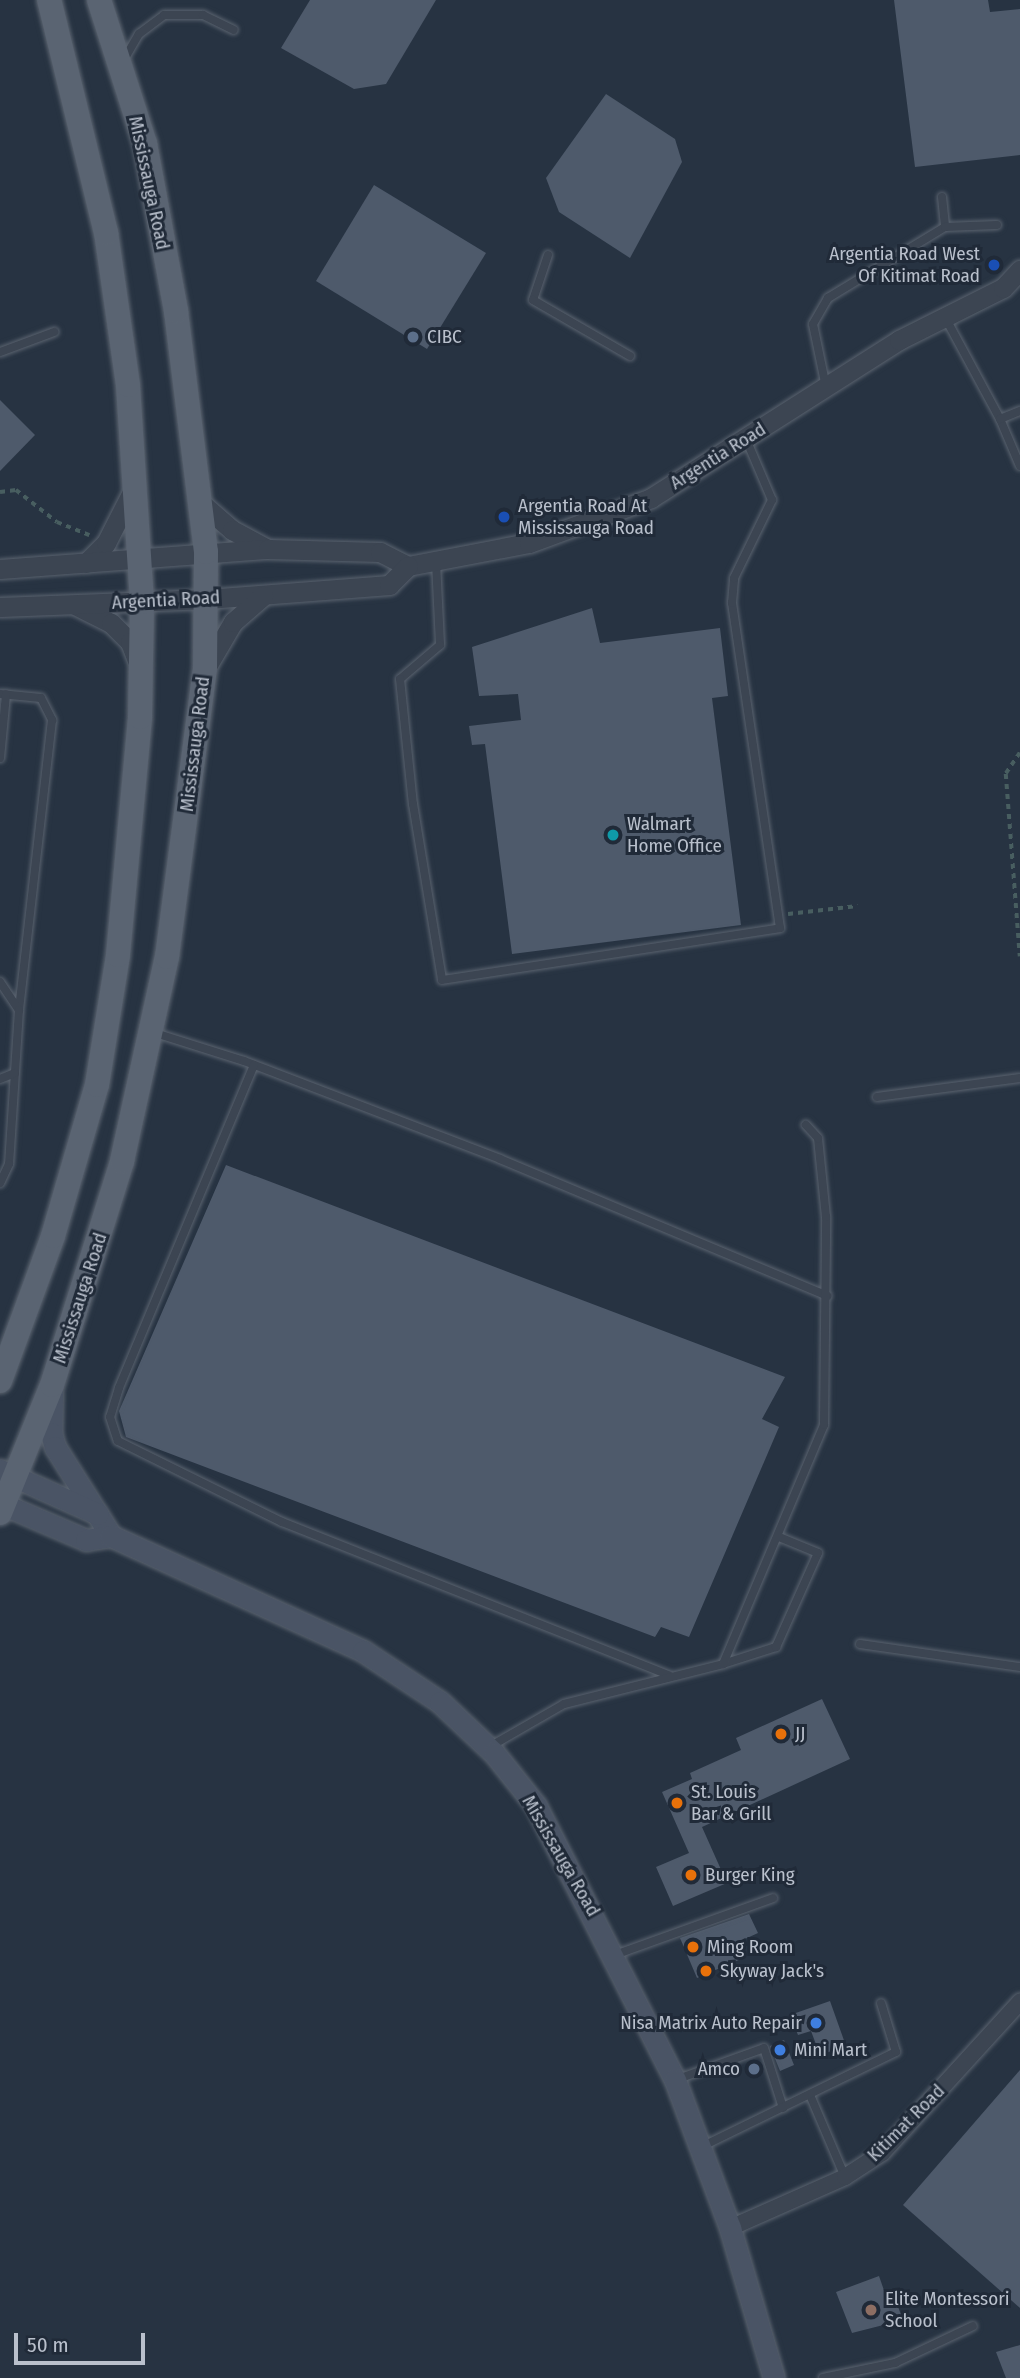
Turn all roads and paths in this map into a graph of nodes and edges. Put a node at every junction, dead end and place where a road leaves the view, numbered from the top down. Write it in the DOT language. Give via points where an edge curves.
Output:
graph roads {
  1 [pos="49,0"];
  2 [pos="99,0"];
  3 [pos="234,30"];
  4 [pos="120,67"];
  5 [pos="942,197"];
  6 [pos="997,225"];
  7 [pos="945,228"];
  8 [pos="548,256"];
  9 [pos="1020,270"];
  10 [pos="1012,290"];
  11 [pos="943,315"];
  12 [pos="54,332"];
  13 [pos="0,352"];
  14 [pos="630,356"];
  15 [pos="826,387"];
  16 [pos="1020,411"];
  17 [pos="1000,419"];
  18 [pos="746,439"];
  19 [pos="1020,466"];
  20 [pos="137,483"];
  21 [pos="0,492"];
  22 [pos="201,503"];
  23 [pos="106,543"];
  24 [pos="268,550"];
  25 [pos="206,552"];
  26 [pos="139,557"];
  27 [pos="436,562"];
  28 [pos="86,563"];
  29 [pos="408,566"];
  30 [pos="0,569"];
  31 [pos="264,596"];
  32 [pos="207,599"];
  33 [pos="142,602"];
  34 [pos="75,604"];
  35 [pos="0,607"];
  36 [pos="205,669"];
  37 [pos="141,671"];
  38 [pos="3,694"];
  39 [pos="1020,753"];
  40 [pos="0,758"];
  41 [pos="858,906"];
  42 [pos="779,915"];
  43 [pos="1020,956"];
  44 [pos="0,982"];
  45 [pos="19,1010"];
  46 [pos="152,1032"];
  47 [pos="254,1065"];
  48 [pos="15,1073"];
  49 [pos="1020,1078"];
  50 [pos="0,1079"];
  51 [pos="877,1097"];
  52 [pos="806,1125"];
  53 [pos="9,1164"];
  54 [pos="0,1168"];
  55 [pos="0,1183"];
  56 [pos="828,1296"];
  57 [pos="0,1381"];
  58 [pos="52,1385"];
  59 [pos="8,1473"];
  60 [pos="1,1507"];
  61 [pos="98,1514"];
  62 [pos="111,1536"];
  63 [pos="779,1537"];
  64 [pos="860,1644"];
  65 [pos="723,1664"];
  66 [pos="1020,1667"];
  67 [pos="668,1675"];
  68 [pos="488,1747"];
  69 [pos="773,1898"];
  70 [pos="615,1955"];
  71 [pos="1020,2002"];
  72 [pos="881,2003"];
  73 [pos="675,2080"];
  74 [pos="810,2095"];
  75 [pos="783,2108"];
  76 [pos="701,2147"];
  77 [pos="845,2177"];
  78 [pos="730,2228"];
  79 [pos="973,2326"];
  80 [pos="774,2378"];
  81 [pos="823,2378"];
  1 -- 20 [label="main road" via="106,233"];
  2 -- 4 [label="main road, Mississauga Road"];
  3 -- 4 [label="lane" via="203,15 164,15 139,34"];
  4 -- 22 [label="main road, Mississauga Road" via="149,167 176,312"];
  5 -- 7 [label="lane"];
  6 -- 7 [label="lane"];
  7 -- 15 [label="lane" via="828,298 813,324"];
  8 -- 14 [label="lane" via="533,300"];
  9 -- 10 [label="street, Argentia Road"];
  10 -- 11 [label="street, Argentia Road"];
  11 -- 15 [label="street, Argentia Road"];
  11 -- 17 [label="lane"];
  12 -- 13 [label="lane"];
  15 -- 18 [label="street, Argentia Road"];
  16 -- 17 [label="lane"];
  17 -- 19 [label="lane"];
  18 -- 27 [label="street, Argentia Road" via="651,498 529,543"];
  18 -- 42 [label="lane" via="772,500 734,579 732,603"];
  20 -- 23 [label="street"];
  20 -- 26 [label="main road"];
  21 -- 23 [label="path" via="16,491 57,522"];
  22 -- 24 [label="street" via="232,530"];
  22 -- 25 [label="main road, Mississauga Road"];
  23 -- 28 [label="street"];
  24 -- 25 [label="street"];
  24 -- 29 [label="street" via="380,552"];
  25 -- 26 [label="street"];
  25 -- 32 [label="main road, Mississauga Road"];
  26 -- 28 [label="street"];
  26 -- 33 [label="main road"];
  27 -- 29 [label="street, Argentia Road"];
  27 -- 42 [label="lane" via="440,645 400,679 413,804 442,980 780,928"];
  28 -- 30 [label="street"];
  29 -- 31 [label="street, Argentia Road" via="389,585"];
  31 -- 32 [label="street, Argentia Road"];
  31 -- 36 [label="street" via="233,622"];
  32 -- 33 [label="street, Argentia Road"];
  32 -- 36 [label="main road, Mississauga Road"];
  33 -- 34 [label="street, Argentia Road"];
  33 -- 37 [label="main road"];
  34 -- 35 [label="street, Argentia Road"];
  34 -- 37 [label="street" via="130,642"];
  36 -- 46 [label="main road, Mississauga Road" via="176,895"];
  37 -- 57 [label="main road" via="108,1028 80,1153"];
  38 -- 40 [label="lane"];
  38 -- 45 [label="lane" via="41,698 52,720"];
  39 -- 43 [label="path" via="1006,775"];
  41 -- 42 [label="path"];
  44 -- 45 [label="lane"];
  45 -- 48 [label="lane"];
  46 -- 47 [label="lane"];
  46 -- 58 [label="main road, Mississauga Road" via="122,1161"];
  47 -- 56 [label="lane" via="500,1159"];
  47 -- 67 [label="lane" via="119,1388 110,1417 118,1441 282,1522"];
  48 -- 50 [label="lane"];
  48 -- 53 [label="lane"];
  49 -- 51 [label="lane"];
  52 -- 56 [label="lane" via="818,1138"];
  53 -- 54 [label="lane"];
  53 -- 55 [label="lane"];
  56 -- 63 [label="lane" via="824,1425"];
  58 -- 59 [label="main road, Mississauga Road"];
  58 -- 61 [label="main road" via="55,1447"];
  59 -- 60 [label="main road, Mississauga Road"];
  59 -- 61 [label="main road"];
  60 -- 62 [label="main road, Mississauga Road" via="86,1540"];
  61 -- 62 [label="main road"];
  62 -- 68 [label="main road, Mississauga Road" via="363,1651 440,1702"];
  63 -- 65 [label="lane"];
  63 -- 65 [label="lane" via="818,1553 776,1647"];
  64 -- 66 [label="lane"];
  65 -- 67 [label="lane"];
  67 -- 68 [label="lane" via="564,1704"];
  68 -- 70 [label="main road, Mississauga Road" via="537,1806"];
  69 -- 70 [label="lane"];
  70 -- 73 [label="main road, Mississauga Road"];
  71 -- 77 [label="street, Kitimat Road" via="882,2153"];
  72 -- 74 [label="lane" via="896,2052"];
  73 -- 75 [label="lane" via="764,2048"];
  73 -- 76 [label="main road, Mississauga Road"];
  74 -- 75 [label="lane"];
  74 -- 77 [label="lane"];
  75 -- 76 [label="lane"];
  76 -- 78 [label="main road, Mississauga Road"];
  77 -- 78 [label="street, Kitimat Road"];
  78 -- 80 [label="main road, Mississauga Road"];
  79 -- 81 [label="lane" via="895,2363"];
}
